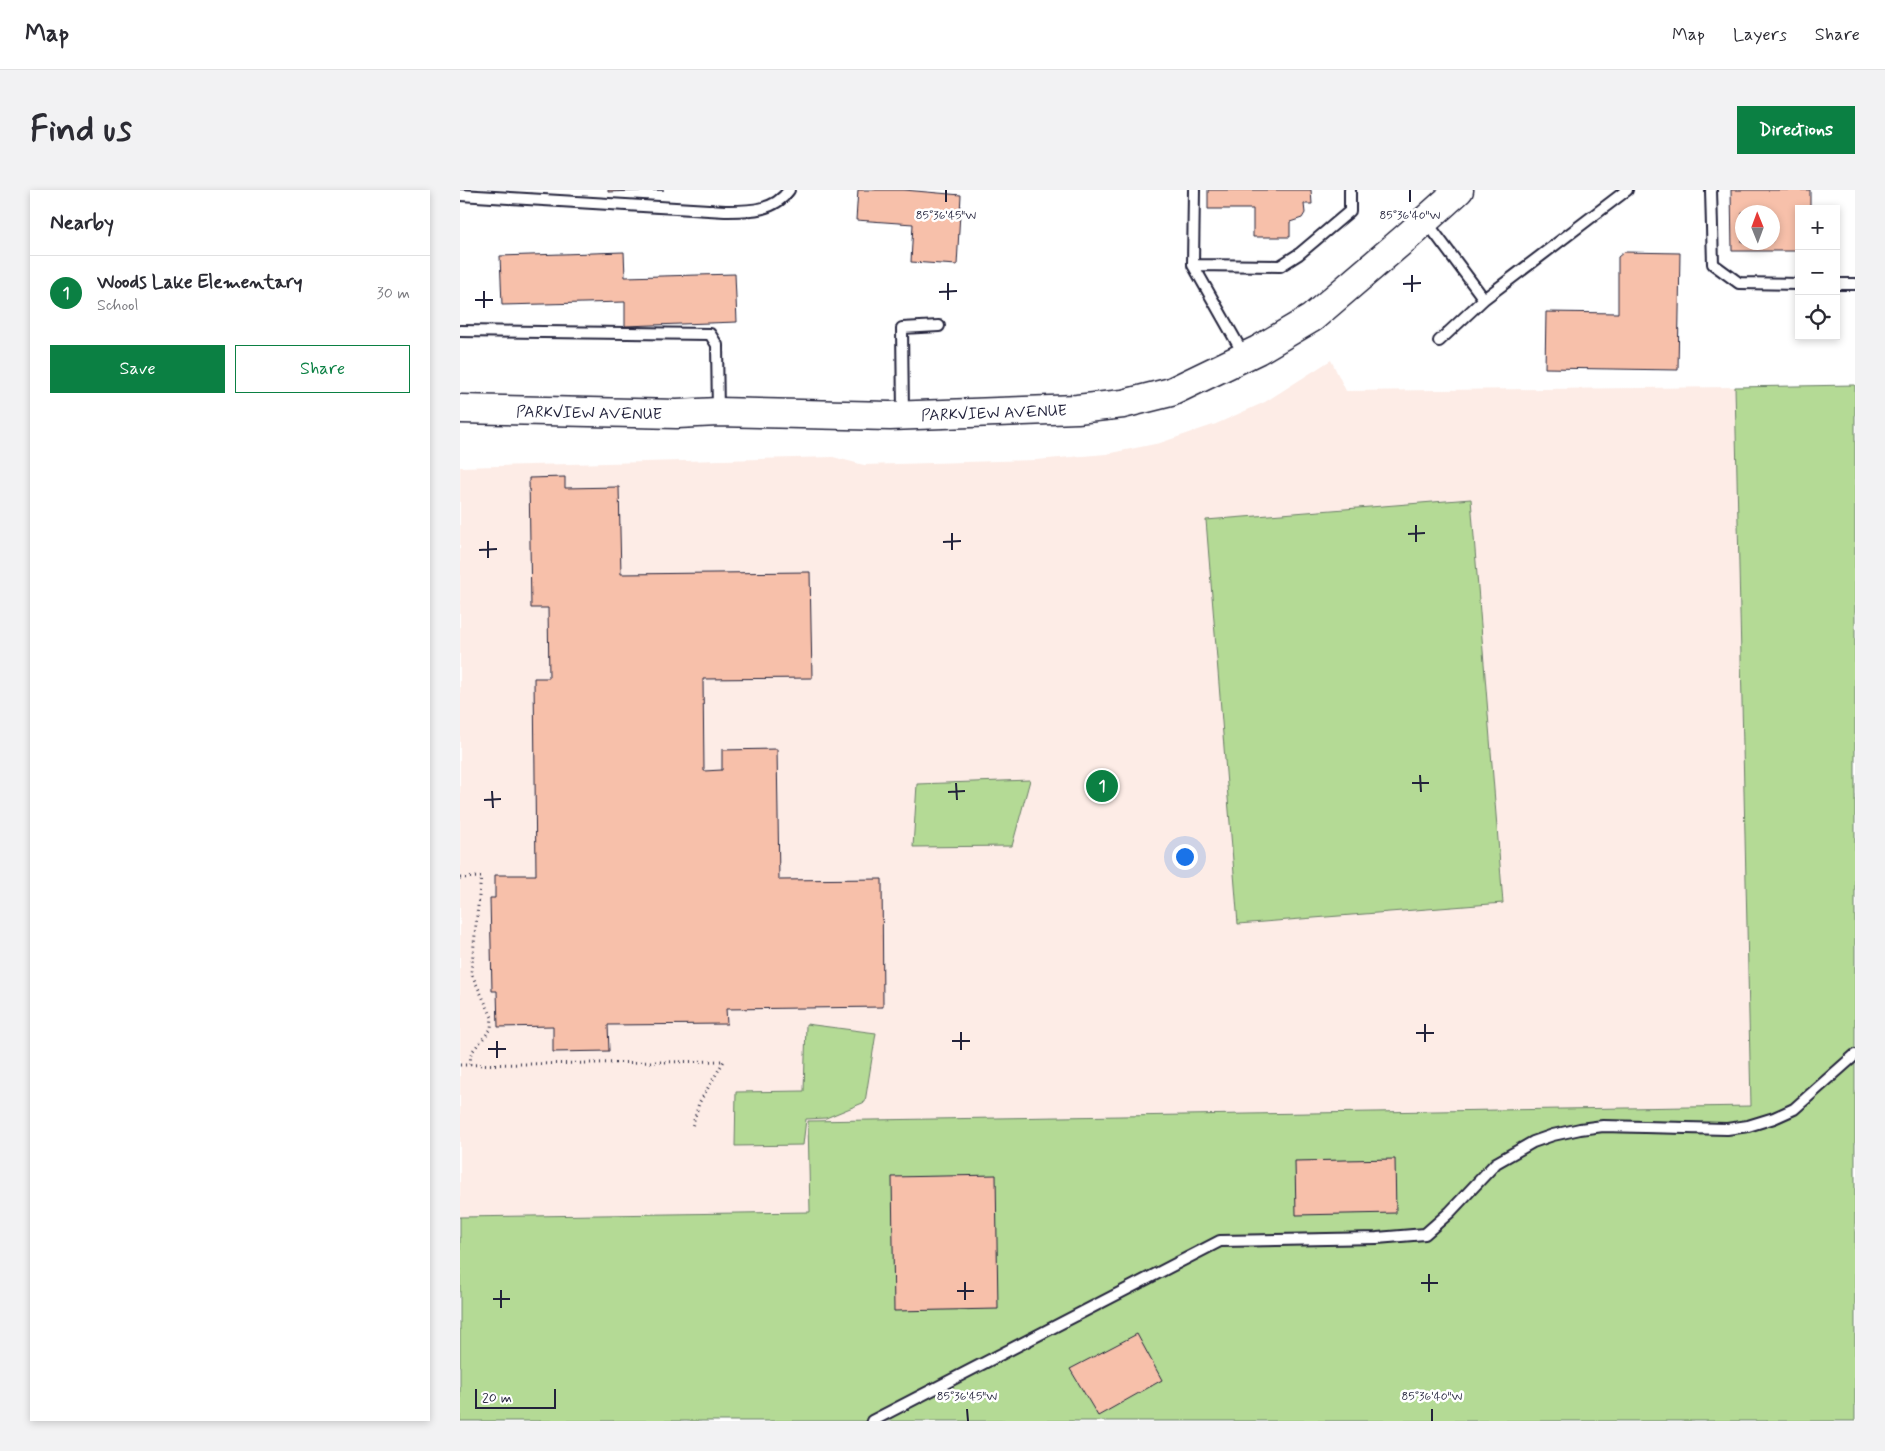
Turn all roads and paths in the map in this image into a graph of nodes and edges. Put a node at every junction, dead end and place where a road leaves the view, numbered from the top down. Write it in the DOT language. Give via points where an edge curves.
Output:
graph roads {
  1 [pos="789,190"];
  2 [pos="1194,190"];
  3 [pos="1350,190"];
  4 [pos="1460,190"];
  5 [pos="1627,190"];
  6 [pos="1711,190"];
  7 [pos="460,195"];
  8 [pos="1426,220"];
  9 [pos="1193,265"];
  10 [pos="1795,284"];
  11 [pos="1840,284"];
  12 [pos="1855,284"];
  13 [pos="1484,299"];
  14 [pos="940,326"];
  15 [pos="460,331"];
  16 [pos="1439,341"];
  17 [pos="1245,356"];
  18 [pos="460,409"];
  19 [pos="718,412"];
  20 [pos="902,415"];
  21 [pos="460,878"];
  22 [pos="1855,1055"];
  23 [pos="460,1065"];
  24 [pos="470,1065"];
  25 [pos="692,1127"];
  26 [pos="872,1421"];
  1 -- 7 [label="lane" via="760,210 725,211"];
  2 -- 9 [label="lane"];
  3 -- 9 [label="lane" via="1350,211 1280,266"];
  4 -- 8 [label="street, PARKVIEW AVENUE"];
  5 -- 13 [label="lane"];
  6 -- 10 [label="lane" via="1713,264 1739,283"];
  8 -- 13 [label="lane"];
  8 -- 17 [label="street, PARKVIEW AVENUE" via="1312,318"];
  9 -- 17 [label="lane"];
  11 -- 12 [label="lane"];
  13 -- 16 [label="lane"];
  14 -- 20 [label="lane" via="902,328"];
  15 -- 19 [label="lane" via="710,334 716,345"];
  17 -- 20 [label="street, PARKVIEW AVENUE" via="1171,392 1123,404 1068,410"];
  18 -- 19 [label="street, PARKVIEW AVENUE"];
  19 -- 20 [label="street, PARKVIEW AVENUE"];
  21 -- 24 [label="path" via="480,878 472,973 492,1017 491,1029 471,1053"];
  22 -- 26 [label="lane" via="1794,1109 1748,1126 1727,1129 1603,1126 1562,1132 1532,1142 1496,1163 1450,1212 1424,1234 1220,1241"];
  23 -- 24 [label="path"];
  24 -- 25 [label="path" via="724,1061 699,1103"];
}
